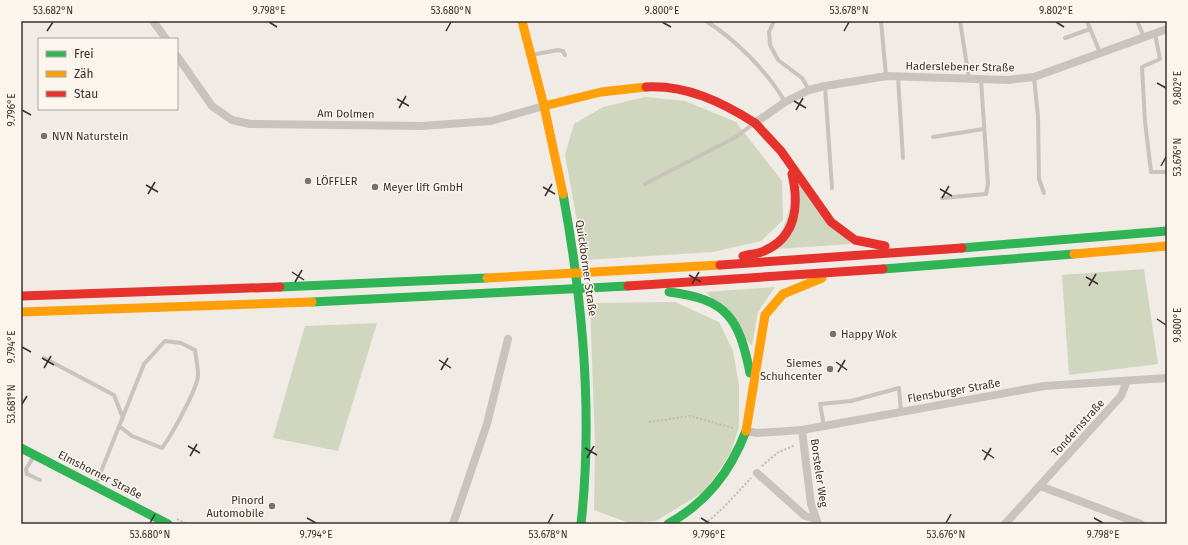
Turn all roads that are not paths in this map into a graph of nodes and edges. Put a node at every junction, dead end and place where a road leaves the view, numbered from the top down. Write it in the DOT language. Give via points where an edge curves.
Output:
graph roads {
  1 [pos="153,21"];
  2 [pos="522,21"];
  3 [pos="706,21"];
  4 [pos="774,21"];
  5 [pos="881,21"];
  6 [pos="960,21"];
  7 [pos="1087,21"];
  8 [pos="1137,21"];
  9 [pos="1090,29"];
  10 [pos="1167,30"];
  11 [pos="1155,34"];
  12 [pos="165,38"];
  13 [pos="1065,38"];
  14 [pos="1144,38"];
  15 [pos="1100,54"];
  16 [pos="531,55"];
  17 [pos="565,55"];
  18 [pos="178,57"];
  19 [pos="886,76"];
  20 [pos="898,77"];
  21 [pos="1034,77"];
  22 [pos="969,79"];
  23 [pos="981,80"];
  24 [pos="825,86"];
  25 [pos="809,90"];
  26 [pos="785,102"];
  27 [pos="544,106"];
  28 [pos="755,123"];
  29 [pos="984,129"];
  30 [pos="933,137"];
  31 [pos="902,158"];
  32 [pos="789,163"];
  33 [pos="1167,172"];
  34 [pos="645,184"];
  35 [pos="832,188"];
  36 [pos="1044,193"];
  37 [pos="942,198"];
  38 [pos="1167,230"];
  39 [pos="1167,246"];
  40 [pos="948,250"];
  41 [pos="688,267"];
  42 [pos="834,273"];
  43 [pos="618,288"];
  44 [pos="21,296"];
  45 [pos="21,312"];
  46 [pos="508,339"];
  47 [pos="44,358"];
  48 [pos="1167,378"];
  49 [pos="1127,381"];
  50 [pos="752,385"];
  51 [pos="901,412"];
  52 [pos="122,418"];
  53 [pos="119,426"];
  54 [pos="824,426"];
  55 [pos="802,430"];
  56 [pos="746,431"];
  57 [pos="21,448"];
  58 [pos="35,455"];
  59 [pos="757,473"];
  60 [pos="40,480"];
  61 [pos="95,486"];
  62 [pos="1040,486"];
  63 [pos="817,522"];
  64 [pos="168,524"];
  65 [pos="453,524"];
  66 [pos="582,524"];
  67 [pos="668,524"];
  68 [pos="1005,524"];
  69 [pos="1141,524"];
  1 -- 12 [label="street"];
  2 -- 16 [label="main road, Quickborner Straße"];
  3 -- 26 [label="lane" via="732,40 769,78"];
  4 -- 25 [label="lane" via="770,32 770,45 778,60 802,78"];
  5 -- 19 [label="lane"];
  6 -- 22 [label="lane"];
  7 -- 9 [label="lane"];
  8 -- 14 [label="lane"];
  9 -- 13 [label="lane"];
  9 -- 15 [label="lane"];
  10 -- 11 [label="street, Haderslebener Straße"];
  11 -- 14 [label="street, Haderslebener Straße"];
  11 -- 33 [label="lane" via="1160,59 1142,67 1145,122 1152,172"];
  14 -- 15 [label="street, Haderslebener Straße"];
  15 -- 21 [label="street, Haderslebener Straße"];
  16 -- 17 [label="lane" via="558,50 563,51"];
  16 -- 27 [label="main road, Quickborner Straße"];
  18 -- 27 [label="street, Am Dolmen" via="212,106 232,120 250,124 421,126 492,121"];
  19 -- 20 [label="street, Haderslebener Straße"];
  19 -- 24 [label="street, Haderslebener Straße"];
  20 -- 22 [label="street, Haderslebener Straße"];
  20 -- 31 [label="lane"];
  21 -- 23 [label="street, Haderslebener Straße"];
  21 -- 36 [label="lane" via="1038,117 1039,179"];
  22 -- 23 [label="street, Haderslebener Straße"];
  23 -- 29 [label="lane"];
  24 -- 25 [label="street, Haderslebener Straße"];
  24 -- 35 [label="lane"];
  25 -- 26 [label="street, Haderslebener Straße"];
  26 -- 28 [label="street, Haderslebener Straße"];
  27 -- 28 [label="main road" via="624,87 667,86 710,97"];
  27 -- 66 [label="main road, Quickborner Straße" via="572,247 581,322 587,436"];
  28 -- 32 [label="main road"];
  28 -- 34 [label="lane" via="736,137"];
  29 -- 30 [label="lane"];
  29 -- 37 [label="lane" via="988,184 986,194"];
  32 -- 40 [label="main road" via="825,214 841,231 853,239 865,245"];
  32 -- 41 [label="main road" via="797,194 795,215 788,233 767,250"];
  38 -- 40 [label="main road"];
  39 -- 42 [label="main road"];
  40 -- 41 [label="main road"];
  41 -- 44 [label="main road" via="451,280"];
  42 -- 43 [label="main road"];
  42 -- 50 [label="main road" via="781,293 772,302 765,315"];
  43 -- 45 [label="main road"];
  43 -- 50 [label="main road" via="688,293 719,306 736,326 746,349"];
  46 -- 65 [label="street" via="487,424"];
  47 -- 52 [label="lane" via="114,395"];
  48 -- 49 [label="street, Flensburger Straße"];
  49 -- 51 [label="street, Flensburger Straße" via="1044,386"];
  49 -- 62 [label="street, Tondernstraße" via="1121,396"];
  50 -- 56 [label="main road"];
  51 -- 54 [label="street, Flensburger Straße"];
  51 -- 54 [label="lane" via="899,388 851,401 820,404"];
  52 -- 53 [label="lane"];
  52 -- 53 [label="lane" via="144,364 165,341 181,343 194,350 198,376 177,424 162,448 132,436"];
  53 -- 61 [label="lane"];
  54 -- 55 [label="street, Flensburger Straße"];
  55 -- 56 [label="street, Flensburger Straße" via="757,433"];
  55 -- 63 [label="street, Borsteler Weg" via="810,504"];
  56 -- 67 [label="main road" via="728,472 708,498 686,515"];
  57 -- 58 [label="main road, Elmshorner Straße"];
  58 -- 60 [label="lane" via="26,469 27,474"];
  58 -- 61 [label="main road, Elmshorner Straße"];
  59 -- 63 [label="street, Borsteler Weg" via="805,516"];
  61 -- 64 [label="main road, Elmshorner Straße"];
  62 -- 68 [label="street, Tondernstraße"];
  62 -- 69 [label="street"];
}
